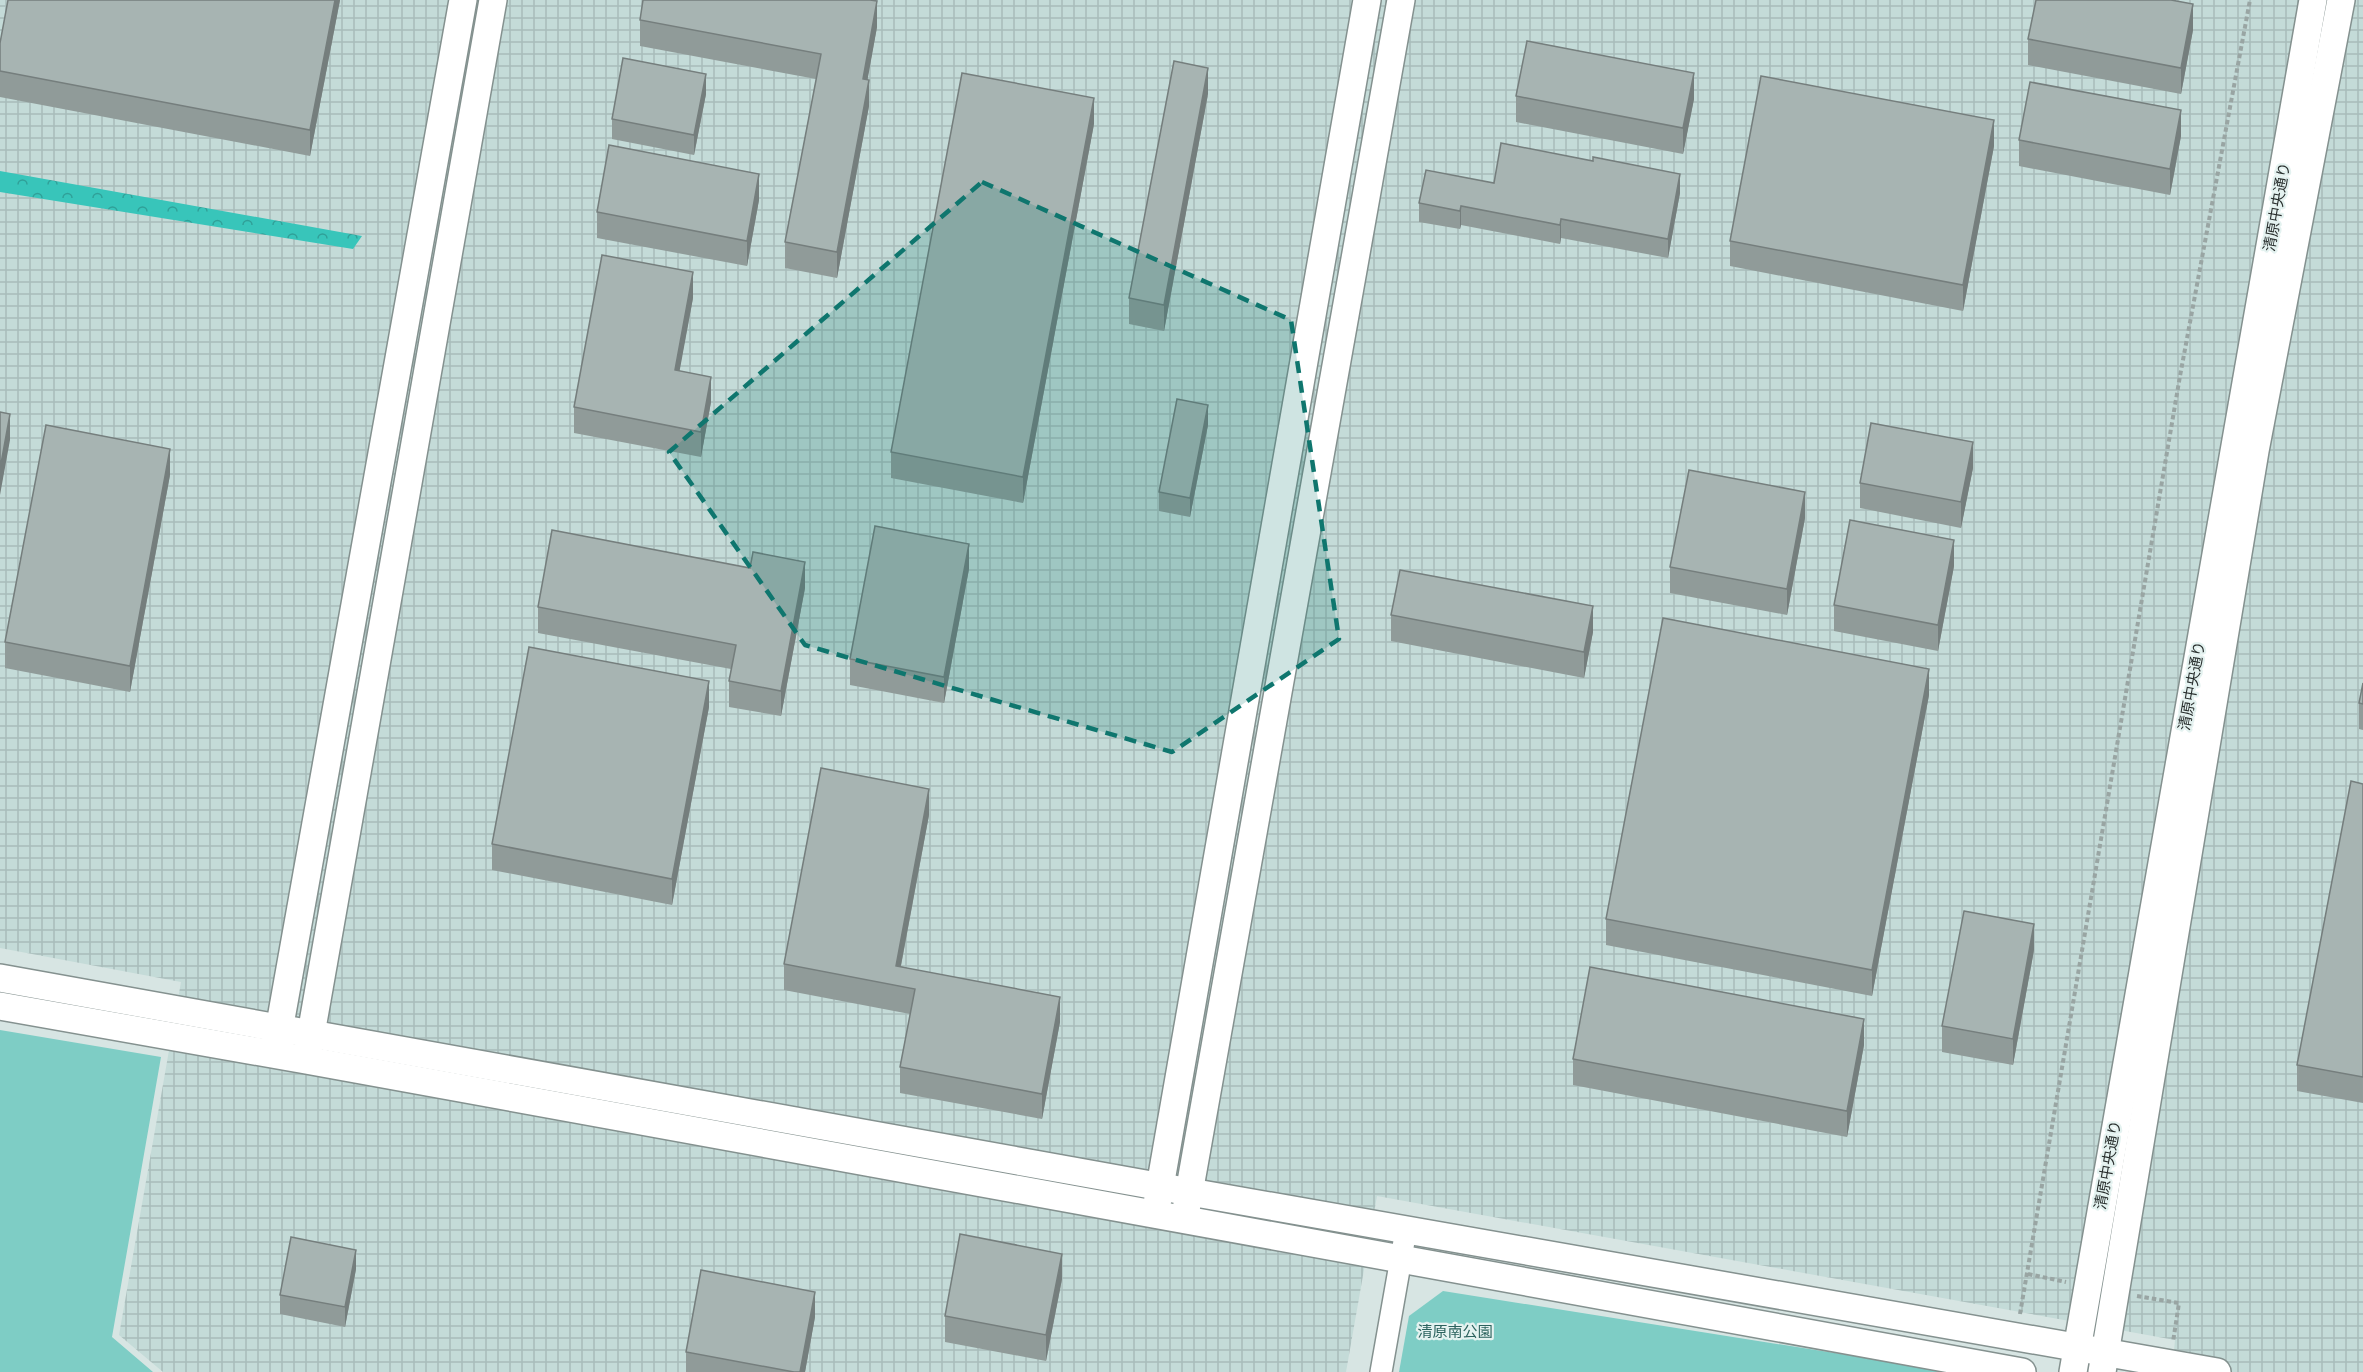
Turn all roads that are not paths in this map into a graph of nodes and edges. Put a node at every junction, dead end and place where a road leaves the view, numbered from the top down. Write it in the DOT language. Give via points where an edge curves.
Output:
graph roads {
  1 [pos="463,0"];
  2 [pos="493,0"];
  3 [pos="1367,0"];
  4 [pos="1401,0"];
  5 [pos="2313,0"];
  6 [pos="2341,0"];
  7 [pos="0,978"];
  8 [pos="0,1006"];
  9 [pos="277,1042"];
  10 [pos="309,1047"];
  11 [pos="1160,1187"];
  12 [pos="1190,1192"];
  13 [pos="1155,1214"];
  14 [pos="1185,1219"];
  15 [pos="1406,1230"];
  16 [pos="1401,1259"];
  17 [pos="2074,1359"];
  18 [pos="2104,1362"];
  19 [pos="1381,1372"];
  20 [pos="2022,1372"];
  21 [pos="2217,1372"];
  1 -- 9 [label="street"];
  2 -- 10 [label="street"];
  3 -- 11 [label="street"];
  4 -- 12 [label="street"];
  5 -- 17 [label="street, 清原中央通り"];
  6 -- 18 [label="street, 清原中央通り" via="2255,451"];
  7 -- 9 [label="street"];
  8 -- 9 [label="street"];
  9 -- 10 [label="street"];
  10 -- 11 [label="street"];
  10 -- 13 [label="street"];
  11 -- 12 [label="street"];
  11 -- 13 [label="street"];
  12 -- 14 [label="street"];
  12 -- 15 [label="street"];
  13 -- 14 [label="street"];
  14 -- 16 [label="street"];
  15 -- 16 [label="street"];
  15 -- 17 [label="street"];
  16 -- 19 [label="street"];
  16 -- 20 [label="street"];
  17 -- 18 [label="street"];
  18 -- 21 [label="street"];
}
